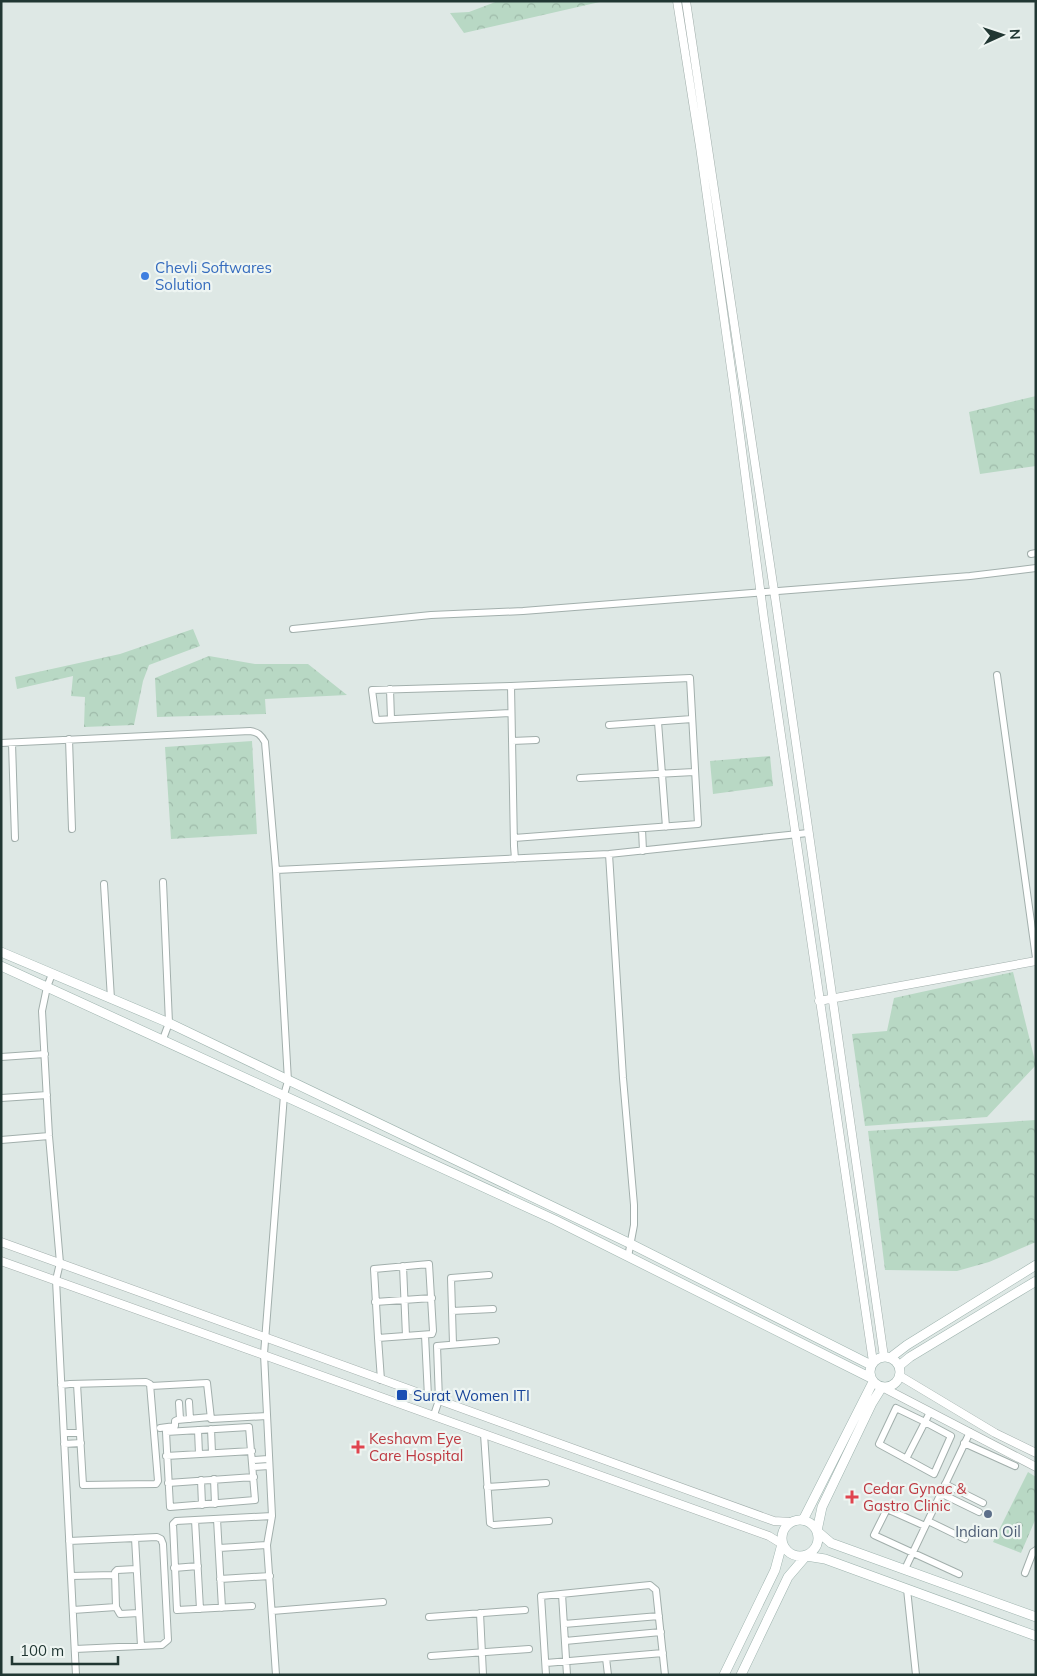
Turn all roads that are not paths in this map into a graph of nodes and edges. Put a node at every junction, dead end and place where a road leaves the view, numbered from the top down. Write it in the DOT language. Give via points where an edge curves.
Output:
graph roads {
  1 [pos="677,1"];
  2 [pos="686,1"];
  3 [pos="1036,568"];
  4 [pos="774,591"];
  5 [pos="761,592"];
  6 [pos="293,629"];
  7 [pos="997,674"];
  8 [pos="511,686"];
  9 [pos="390,689"];
  10 [pos="511,713"];
  11 [pos="391,719"];
  12 [pos="692,719"];
  13 [pos="658,722"];
  14 [pos="609,726"];
  15 [pos="69,739"];
  16 [pos="536,740"];
  17 [pos="512,741"];
  18 [pos="1,743"];
  19 [pos="12,743"];
  20 [pos="694,772"];
  21 [pos="662,774"];
  22 [pos="580,778"];
  23 [pos="666,827"];
  24 [pos="72,829"];
  25 [pos="642,829"];
  26 [pos="808,834"];
  27 [pos="795,835"];
  28 [pos="15,838"];
  29 [pos="514,838"];
  30 [pos="643,851"];
  31 [pos="609,854"];
  32 [pos="514,859"];
  33 [pos="276,870"];
  34 [pos="163,882"];
  35 [pos="104,884"];
  36 [pos="1,952"];
  37 [pos="1036,959"];
  38 [pos="1,966"];
  39 [pos="52,974"];
  40 [pos="47,987"];
  41 [pos="111,998"];
  42 [pos="832,998"];
  43 [pos="819,1001"];
  44 [pos="169,1024"];
  45 [pos="163,1040"];
  46 [pos="45,1054"];
  47 [pos="1,1057"];
  48 [pos="288,1081"];
  49 [pos="47,1095"];
  50 [pos="284,1095"];
  51 [pos="1,1098"];
  52 [pos="49,1136"];
  53 [pos="1,1140"];
  54 [pos="1,1242"];
  55 [pos="630,1244"];
  56 [pos="628,1257"];
  57 [pos="1,1261"];
  58 [pos="60,1263"];
  59 [pos="1036,1265"];
  60 [pos="403,1266"];
  61 [pos="490,1275"];
  62 [pos="56,1280"];
  63 [pos="1036,1281"];
  64 [pos="432,1298"];
  65 [pos="405,1300"];
  66 [pos="375,1302"];
  67 [pos="493,1309"];
  68 [pos="452,1310"];
  69 [pos="426,1335"];
  70 [pos="406,1336"];
  71 [pos="266,1338"];
  72 [pos="378,1338"];
  73 [pos="496,1341"];
  74 [pos="453,1344"];
  75 [pos="264,1354"];
  76 [pos="887,1357"];
  77 [pos="328,1360"];
  78 [pos="872,1364"];
  79 [pos="899,1366"];
  80 [pos="323,1374"];
  81 [pos="900,1376"];
  82 [pos="381,1380"];
  83 [pos="872,1380"];
  84 [pos="77,1384"];
  85 [pos="61,1385"];
  86 [pos="151,1386"];
  87 [pos="882,1387"];
  88 [pos="428,1396"];
  89 [pos="439,1400"];
  90 [pos="189,1402"];
  91 [pos="179,1403"];
  92 [pos="930,1412"];
  93 [pos="434,1415"];
  94 [pos="266,1416"];
  95 [pos="210,1417"];
  96 [pos="180,1419"];
  97 [pos="190,1419"];
  98 [pos="925,1422"];
  99 [pos="160,1428"];
  100 [pos="211,1429"];
  101 [pos="198,1430"];
  102 [pos="970,1432"];
  103 [pos="64,1433"];
  104 [pos="80,1433"];
  105 [pos="484,1434"];
  106 [pos="80,1443"];
  107 [pos="964,1443"];
  108 [pos="64,1444"];
  109 [pos="252,1451"];
  110 [pos="1036,1453"];
  111 [pos="200,1454"];
  112 [pos="212,1454"];
  113 [pos="166,1456"];
  114 [pos="906,1459"];
  115 [pos="269,1462"];
  116 [pos="253,1463"];
  117 [pos="1015,1466"];
  118 [pos="1036,1467"];
  119 [pos="254,1477"];
  120 [pos="214,1479"];
  121 [pos="201,1480"];
  122 [pos="546,1482"];
  123 [pos="168,1483"];
  124 [pos="945,1484"];
  125 [pos="488,1487"];
  126 [pos="940,1493"];
  127 [pos="983,1503"];
  128 [pos="215,1504"];
  129 [pos="202,1505"];
  130 [pos="978,1512"];
  131 [pos="272,1516"];
  132 [pos="217,1519"];
  133 [pos="195,1520"];
  134 [pos="802,1520"];
  135 [pos="549,1521"];
  136 [pos="790,1522"];
  137 [pos="926,1523"];
  138 [pos="817,1530"];
  139 [pos="135,1538"];
  140 [pos="965,1539"];
  141 [pos="69,1541"];
  142 [pos="782,1544"];
  143 [pos="268,1545"];
  144 [pos="219,1548"];
  145 [pos="1036,1550"];
  146 [pos="912,1552"];
  147 [pos="806,1556"];
  148 [pos="198,1566"];
  149 [pos="174,1568"];
  150 [pos="136,1569"];
  151 [pos="904,1570"];
  152 [pos="1025,1573"];
  153 [pos="114,1574"];
  154 [pos="959,1574"];
  155 [pos="71,1576"];
  156 [pos="270,1576"];
  157 [pos="220,1579"];
  158 [pos="907,1589"];
  159 [pos="562,1594"];
  160 [pos="383,1602"];
  161 [pos="252,1606"];
  162 [pos="116,1607"];
  163 [pos="222,1608"];
  164 [pos="200,1609"];
  165 [pos="73,1610"];
  166 [pos="525,1610"];
  167 [pos="272,1611"];
  168 [pos="139,1613"];
  169 [pos="480,1613"];
  170 [pos="659,1616"];
  171 [pos="429,1617"];
  172 [pos="1036,1617"];
  173 [pos="564,1624"];
  174 [pos="661,1632"];
  175 [pos="1036,1636"];
  176 [pos="565,1641"];
  177 [pos="141,1646"];
  178 [pos="75,1649"];
  179 [pos="529,1649"];
  180 [pos="482,1652"];
  181 [pos="663,1653"];
  182 [pos="431,1656"];
  183 [pos="606,1658"];
  184 [pos="566,1661"];
  185 [pos="546,1663"];
  186 [pos="76,1675"];
  187 [pos="276,1675"];
  188 [pos="484,1675"];
  189 [pos="546,1675"];
  190 [pos="567,1675"];
  191 [pos="608,1675"];
  192 [pos="665,1675"];
  193 [pos="724,1675"];
  194 [pos="741,1675"];
  195 [pos="916,1675"];
  1 -- 5 [label="street" via="736,397"];
  2 -- 4 [label="street"];
  3 -- 4 [label="street"];
  4 -- 5 [label="street"];
  4 -- 26 [label="street"];
  5 -- 6 [label="street" via="431,615"];
  5 -- 27 [label="street"];
  7 -- 37 [label="street"];
  8 -- 9 [label="street"];
  8 -- 10 [label="street"];
  8 -- 12 [label="street" via="690,678"];
  9 -- 11 [label="street"];
  9 -- 11 [label="street" via="372,690 376,720"];
  10 -- 11 [label="street"];
  10 -- 17 [label="street"];
  12 -- 13 [label="street"];
  12 -- 20 [label="street"];
  13 -- 14 [label="street"];
  13 -- 21 [label="street"];
  15 -- 19 [label="street"];
  15 -- 24 [label="street"];
  15 -- 33 [label="street" via="198,732 250,731 261,735 265,742"];
  16 -- 17 [label="street"];
  17 -- 29 [label="street"];
  18 -- 19 [label="street"];
  19 -- 28 [label="street"];
  20 -- 21 [label="street"];
  20 -- 23 [label="street" via="698,824"];
  21 -- 22 [label="street"];
  21 -- 23 [label="street"];
  23 -- 25 [label="street"];
  25 -- 29 [label="street"];
  25 -- 30 [label="street"];
  26 -- 27 [label="street"];
  26 -- 42 [label="street"];
  27 -- 30 [label="street"];
  27 -- 43 [label="street"];
  29 -- 32 [label="street"];
  30 -- 31 [label="street"];
  31 -- 32 [label="street"];
  31 -- 55 [label="street" via="634,1205"];
  32 -- 33 [label="street"];
  33 -- 48 [label="street"];
  34 -- 44 [label="street"];
  35 -- 41 [label="street"];
  36 -- 39 [label="main road"];
  37 -- 42 [label="street"];
  38 -- 40 [label="main road"];
  39 -- 40 [label="street"];
  39 -- 41 [label="main road"];
  40 -- 45 [label="main road"];
  40 -- 46 [label="street" via="42,1011"];
  41 -- 44 [label="main road"];
  42 -- 43 [label="street"];
  42 -- 76 [label="street"];
  43 -- 78 [label="street"];
  44 -- 45 [label="street"];
  44 -- 48 [label="main road"];
  45 -- 50 [label="main road"];
  46 -- 47 [label="street"];
  46 -- 49 [label="street"];
  48 -- 50 [label="street"];
  48 -- 55 [label="main road"];
  49 -- 51 [label="street"];
  49 -- 52 [label="street"];
  50 -- 56 [label="main road"];
  50 -- 71 [label="street"];
  52 -- 53 [label="street"];
  52 -- 58 [label="street"];
  54 -- 58 [label="street"];
  55 -- 56 [label="street"];
  55 -- 78 [label="main road"];
  56 -- 83 [label="main road"];
  57 -- 62 [label="street"];
  58 -- 62 [label="street"];
  58 -- 71 [label="street"];
  59 -- 76 [label="main road"];
  60 -- 64 [label="street" via="429,1264"];
  60 -- 65 [label="street"];
  60 -- 66 [label="street" via="374,1269"];
  61 -- 68 [label="street" via="451,1278"];
  62 -- 75 [label="street"];
  62 -- 85 [label="street"];
  63 -- 79 [label="main road"];
  64 -- 65 [label="street"];
  64 -- 69 [label="street" via="433,1330 432,1334"];
  65 -- 66 [label="street"];
  65 -- 70 [label="street"];
  66 -- 72 [label="street"];
  67 -- 68 [label="street"];
  68 -- 74 [label="street"];
  69 -- 70 [label="street"];
  69 -- 88 [label="street"];
  70 -- 72 [label="street"];
  71 -- 75 [label="street"];
  71 -- 77 [label="street"];
  72 -- 82 [label="street"];
  73 -- 74 [label="street"];
  74 -- 89 [label="street" via="437,1347"];
  75 -- 80 [label="street"];
  75 -- 94 [label="street"];
  76 -- 78 [label="main road"];
  76 -- 79 [label="main road"];
  77 -- 80 [label="street"];
  77 -- 82 [label="street"];
  78 -- 83 [label="main road"];
  79 -- 81 [label="main road"];
  80 -- 93 [label="street"];
  81 -- 87 [label="main road" via="894,1385"];
  81 -- 110 [label="street" via="995,1433"];
  82 -- 88 [label="street"];
  83 -- 87 [label="main road"];
  83 -- 134 [label="main road"];
  84 -- 85 [label="street"];
  84 -- 86 [label="street" via="146,1382"];
  84 -- 104 [label="street"];
  85 -- 103 [label="street"];
  86 -- 95 [label="street" via="207,1383"];
  86 -- 106 [label="street" via="156,1484 84,1485"];
  87 -- 92 [label="street"];
  87 -- 138 [label="main road" via="822,1507"];
  88 -- 89 [label="street"];
  89 -- 93 [label="street"];
  89 -- 136 [label="street" via="774,1521"];
  90 -- 97 [label="street"];
  91 -- 96 [label="street"];
  92 -- 98 [label="street"];
  92 -- 102 [label="street"];
  93 -- 105 [label="street"];
  94 -- 95 [label="street" via="212,1420"];
  94 -- 115 [label="street"];
  95 -- 97 [label="street"];
  96 -- 97 [label="street"];
  96 -- 99 [label="street" via="176,1420 175,1426"];
  98 -- 114 [label="street"];
  98 -- 114 [label="street" via="896,1408 879,1444"];
  98 -- 114 [label="street" via="951,1436 934,1474"];
  100 -- 101 [label="street"];
  100 -- 109 [label="street" via="249,1427"];
  100 -- 112 [label="street"];
  101 -- 111 [label="street"];
  101 -- 113 [label="street" via="166,1432"];
  102 -- 107 [label="street"];
  102 -- 118 [label="street"];
  103 -- 104 [label="street"];
  103 -- 108 [label="street"];
  104 -- 106 [label="street"];
  105 -- 125 [label="street"];
  105 -- 142 [label="street" via="769,1536"];
  106 -- 108 [label="street"];
  107 -- 117 [label="street"];
  107 -- 124 [label="street"];
  108 -- 141 [label="street"];
  109 -- 112 [label="street"];
  109 -- 116 [label="street"];
  111 -- 112 [label="street"];
  111 -- 113 [label="street"];
  113 -- 123 [label="street"];
  115 -- 116 [label="street"];
  115 -- 131 [label="street"];
  116 -- 119 [label="street"];
  119 -- 120 [label="street"];
  119 -- 128 [label="street" via="254,1500"];
  120 -- 121 [label="street"];
  120 -- 128 [label="street"];
  121 -- 123 [label="street"];
  121 -- 129 [label="street"];
  122 -- 125 [label="street"];
  123 -- 129 [label="street" via="170,1507"];
  124 -- 126 [label="street"];
  124 -- 127 [label="street"];
  125 -- 135 [label="street" via="489,1521 492,1525"];
  126 -- 130 [label="street"];
  126 -- 137 [label="street"];
  128 -- 129 [label="street"];
  131 -- 132 [label="street"];
  131 -- 143 [label="street"];
  132 -- 133 [label="street"];
  132 -- 144 [label="street"];
  133 -- 148 [label="street"];
  133 -- 149 [label="street" via="173,1524"];
  134 -- 136 [label="main road"];
  134 -- 138 [label="main road"];
  136 -- 142 [label="main road" via="783,1532"];
  137 -- 140 [label="street"];
  137 -- 146 [label="street"];
  137 -- 146 [label="street" via="888,1509 874,1535"];
  138 -- 147 [label="main road" via="818,1543"];
  138 -- 151 [label="main road" via="831,1543"];
  139 -- 141 [label="street"];
  139 -- 150 [label="street"];
  139 -- 177 [label="street" via="157,1537 163,1544 168,1640 162,1644"];
  141 -- 155 [label="street"];
  142 -- 147 [label="main road" via="794,1556"];
  142 -- 193 [label="main road" via="775,1570"];
  143 -- 144 [label="street"];
  143 -- 156 [label="street"];
  144 -- 157 [label="street"];
  145 -- 152 [label="street"];
  146 -- 151 [label="street"];
  146 -- 154 [label="street"];
  147 -- 158 [label="main road" via="825,1559"];
  147 -- 194 [label="main road" via="788,1577"];
  148 -- 149 [label="street"];
  148 -- 164 [label="street"];
  149 -- 164 [label="street" via="176,1609"];
  150 -- 153 [label="street" via="117,1570"];
  150 -- 168 [label="street"];
  151 -- 172 [label="main road"];
  153 -- 155 [label="street"];
  153 -- 162 [label="street"];
  155 -- 165 [label="street"];
  156 -- 157 [label="street"];
  156 -- 167 [label="street"];
  157 -- 163 [label="street"];
  158 -- 175 [label="main road"];
  158 -- 195 [label="street"];
  159 -- 170 [label="street" via="650,1585 656,1590"];
  159 -- 173 [label="street"];
  159 -- 185 [label="street" via="541,1596"];
  160 -- 167 [label="street"];
  161 -- 163 [label="street"];
  162 -- 165 [label="street"];
  162 -- 168 [label="street" via="120,1614"];
  163 -- 164 [label="street"];
  165 -- 178 [label="street"];
  166 -- 169 [label="street"];
  167 -- 187 [label="street"];
  168 -- 177 [label="street"];
  169 -- 171 [label="street"];
  169 -- 180 [label="street"];
  170 -- 173 [label="street"];
  170 -- 174 [label="street"];
  173 -- 176 [label="street"];
  174 -- 176 [label="street"];
  174 -- 181 [label="street"];
  176 -- 184 [label="street"];
  177 -- 178 [label="street"];
  178 -- 186 [label="street"];
  179 -- 180 [label="street"];
  180 -- 182 [label="street"];
  180 -- 188 [label="street"];
  181 -- 183 [label="street"];
  181 -- 192 [label="street"];
  183 -- 184 [label="street"];
  183 -- 191 [label="street"];
  184 -- 185 [label="street"];
  184 -- 190 [label="street"];
  185 -- 189 [label="street"];
}
